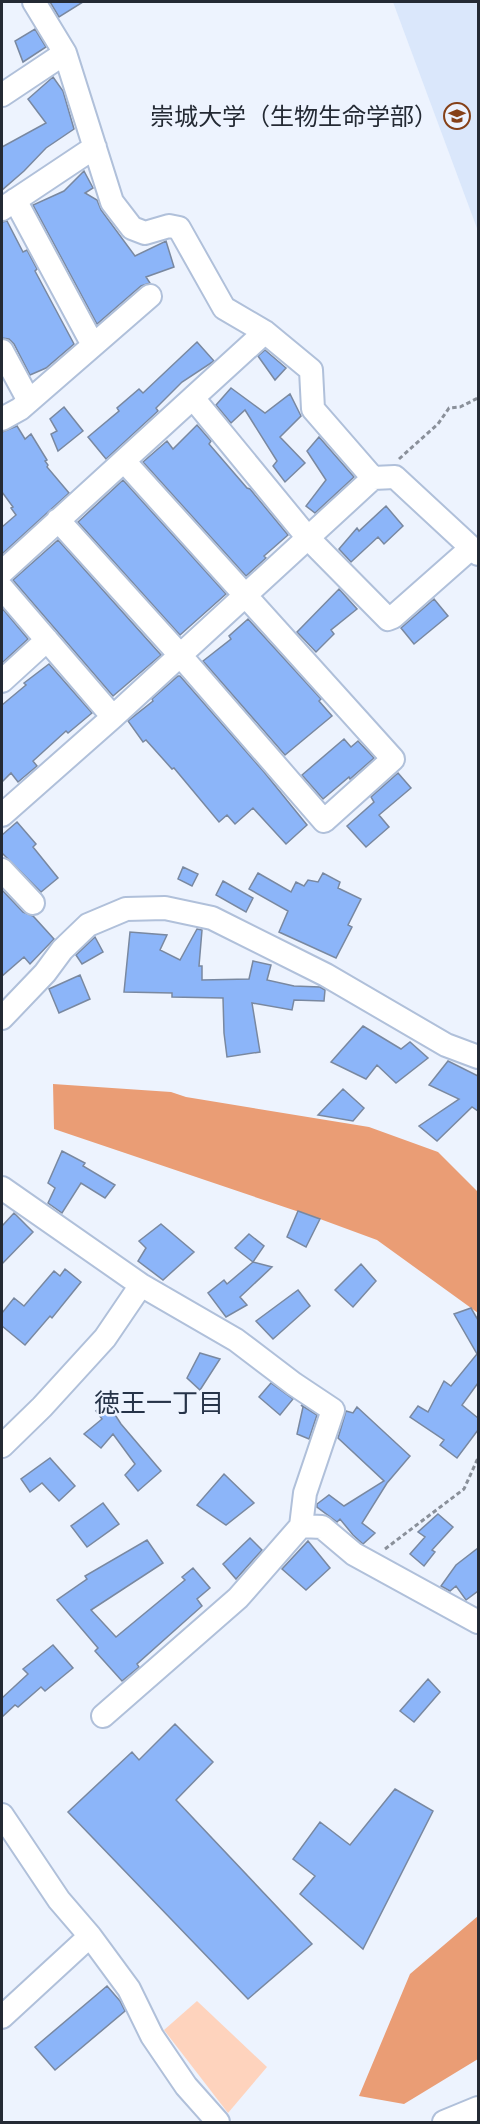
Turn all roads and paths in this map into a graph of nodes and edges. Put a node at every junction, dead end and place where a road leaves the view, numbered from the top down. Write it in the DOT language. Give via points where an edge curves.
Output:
graph roads {
  1 [pos="34,2"];
  2 [pos="65,54"];
  3 [pos="2,94"];
  4 [pos="95,147"];
  5 [pos="8,204"];
  6 [pos="150,296"];
  7 [pos="265,332"];
  8 [pos="93,345"];
  9 [pos="2,351"];
  10 [pos="193,398"];
  11 [pos="478,398"];
  12 [pos="29,401"];
  13 [pos="2,419"];
  14 [pos="124,461"];
  15 [pos="378,478"];
  16 [pos="58,520"];
  17 [pos="308,538"];
  18 [pos="475,551"];
  19 [pos="2,572"];
  20 [pos="2,588"];
  21 [pos="245,596"];
  22 [pos="47,640"];
  23 [pos="180,655"];
  24 [pos="2,681"];
  25 [pos="113,717"];
  26 [pos="2,815"];
  27 [pos="2,870"];
  28 [pos="33,903"];
  29 [pos="4,1011"];
  30 [pos="478,1057"];
  31 [pos="2,1188"];
  32 [pos="141,1285"];
  33 [pos="2,1446"];
  34 [pos="478,1458"];
  35 [pos="301,1526"];
  36 [pos="369,1561"];
  37 [pos="478,1622"];
  38 [pos="103,1716"];
  39 [pos="2,1815"];
  40 [pos="90,1936"];
  41 [pos="2,2017"];
  42 [pos="478,2108"];
  43 [pos="218,2122"];
  44 [pos="444,2122"];
  1 -- 2 [label="street"];
  2 -- 3 [label="street"];
  2 -- 4 [label="street"];
  4 -- 5 [label="street"];
  4 -- 7 [label="street" via="112,202 132,228 145,233 169,226 179,228 224,309"];
  5 -- 8 [label="street"];
  6 -- 8 [label="street"];
  7 -- 10 [label="street"];
  7 -- 15 [label="street" via="311,370 313,409"];
  8 -- 12 [label="street"];
  9 -- 12 [label="street"];
  10 -- 14 [label="street"];
  10 -- 17 [label="street"];
  11 -- 15 [label="path" via="449,408 438,424"];
  12 -- 13 [label="street"];
  14 -- 16 [label="street"];
  14 -- 21 [label="street"];
  15 -- 17 [label="street"];
  15 -- 18 [label="street" via="395,477"];
  16 -- 19 [label="street"];
  16 -- 23 [label="street"];
  17 -- 18 [label="street" via="388,619"];
  17 -- 21 [label="street"];
  20 -- 22 [label="street"];
  21 -- 23 [label="street"];
  21 -- 23 [label="street" via="393,759 324,822"];
  22 -- 24 [label="street"];
  22 -- 25 [label="street"];
  23 -- 25 [label="street"];
  25 -- 26 [label="street"];
  27 -- 28 [label="street"];
  29 -- 30 [label="street" via="88,925 126,909 165,908 212,918 326,975 446,1045"];
  31 -- 32 [label="street"];
  32 -- 33 [label="street" via="105,1338"];
  32 -- 35 [label="street" via="236,1340 333,1410 304,1492"];
  34 -- 36 [label="path" via="464,1489"];
  35 -- 36 [label="street" via="322,1527 354,1554"];
  35 -- 38 [label="street" via="238,1598"];
  36 -- 37 [label="street"];
  39 -- 40 [label="street" via="59,1900"];
  40 -- 41 [label="street"];
  40 -- 43 [label="street" via="129,1989 152,2036 186,2086"];
  42 -- 44 [label="street"];
}
